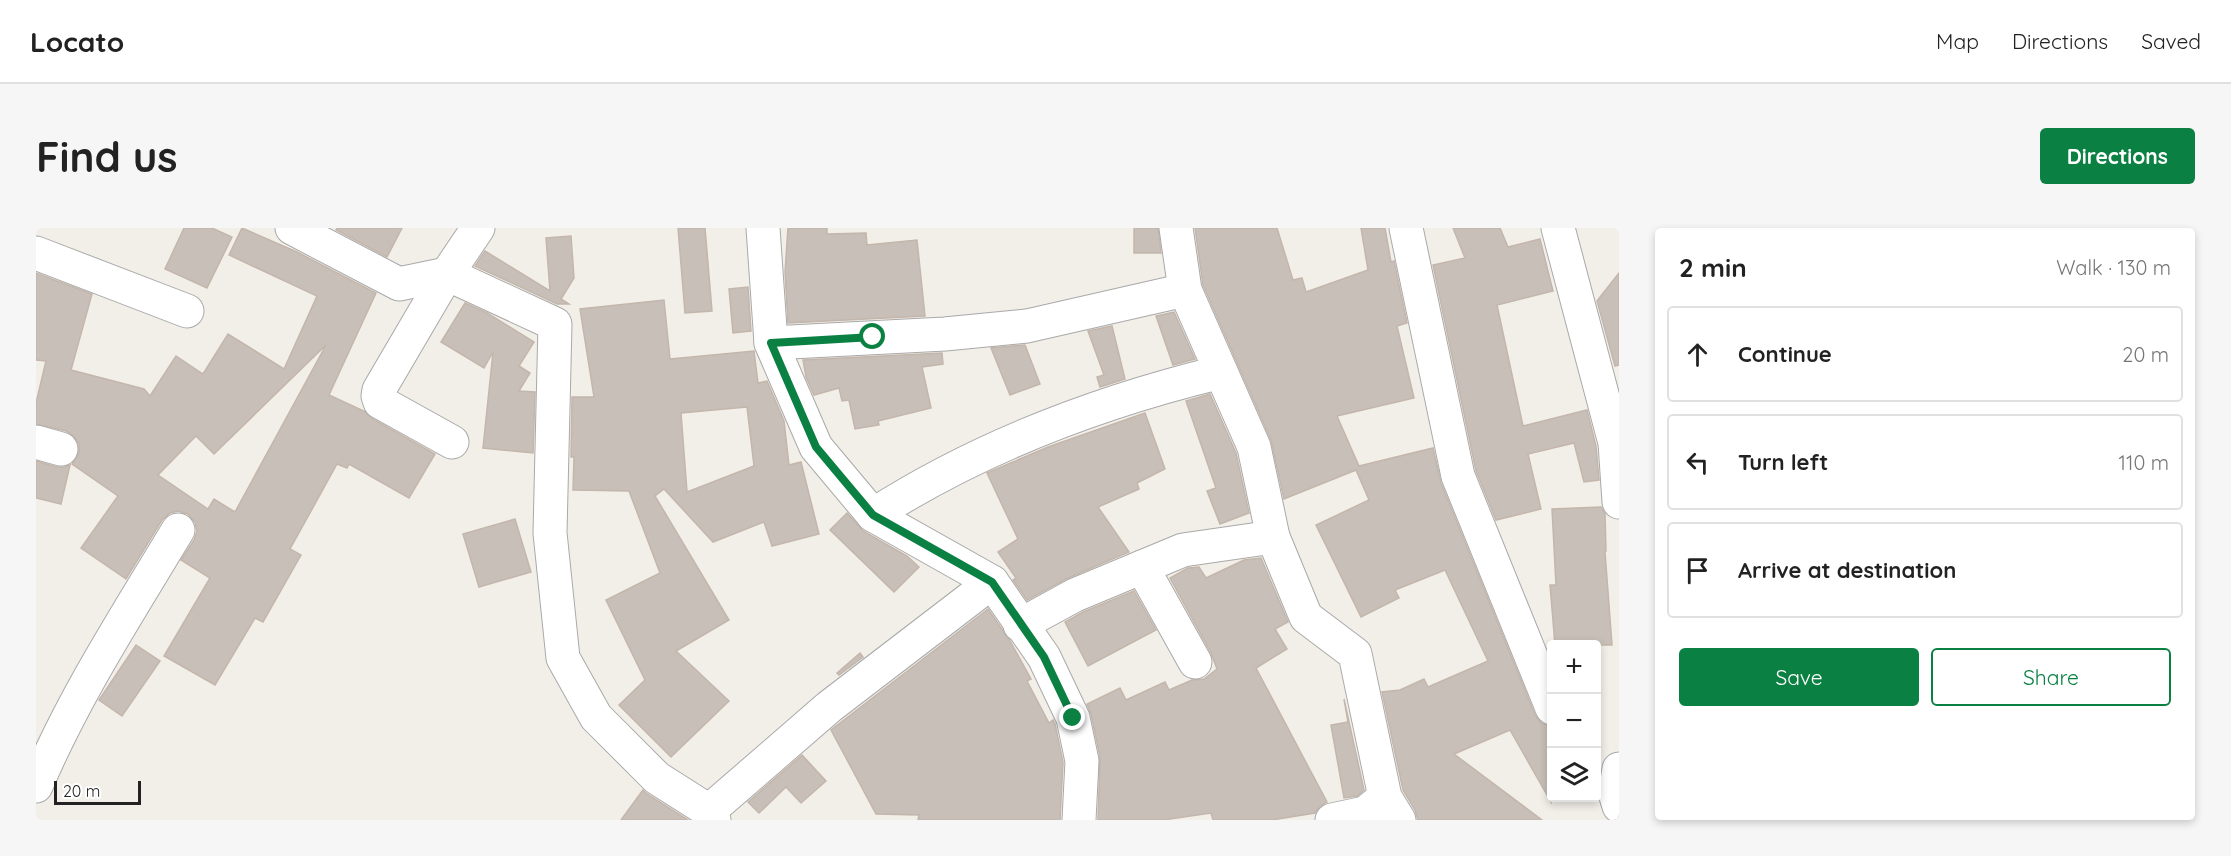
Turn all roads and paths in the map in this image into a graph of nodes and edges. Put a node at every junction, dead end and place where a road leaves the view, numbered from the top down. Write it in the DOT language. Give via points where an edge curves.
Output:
graph roads {
  1 [pos="292,228"];
  2 [pos="478,228"];
  3 [pos="763,228"];
  4 [pos="1176,228"];
  5 [pos="1406,228"];
  6 [pos="1558,228"];
  7 [pos="36,254"];
  8 [pos="447,274"];
  9 [pos="1185,290"];
  10 [pos="187,311"];
  11 [pos="771,343"];
  12 [pos="1221,372"];
  13 [pos="452,442"];
  14 [pos="1619,502"];
  15 [pos="873,515"];
  16 [pos="178,530"];
  17 [pos="1273,537"];
  18 [pos="1142,567"];
  19 [pos="992,582"];
  20 [pos="1020,625"];
  21 [pos="1195,662"];
  22 [pos="1547,698"];
  23 [pos="36,786"];
  24 [pos="1392,809"];
  25 [pos="712,816"];
  26 [pos="1079,820"];
  27 [pos="1332,820"];
  1 -- 8 [label="street" via="399,284"];
  2 -- 8 [label="street"];
  3 -- 11 [label="street"];
  4 -- 9 [label="street"];
  5 -- 22 [label="street" via="1458,476"];
  6 -- 14 [label="street" via="1615,443"];
  7 -- 10 [label="street"];
  8 -- 13 [label="street" via="378,396 380,402"];
  8 -- 25 [label="street" via="555,324 550,533 563,658 596,717 657,778"];
  9 -- 11 [label="street" via="1027,326"];
  9 -- 12 [label="street"];
  11 -- 15 [label="street" via="816,447"];
  12 -- 15 [label="street" via="1155,388 996,447 909,491"];
  12 -- 17 [label="street" via="1254,447"];
  15 -- 19 [label="street"];
  16 -- 23 [label="street" via="99,662"];
  17 -- 18 [label="street" via="1183,550"];
  17 -- 24 [label="street" via="1306,617 1355,654"];
  18 -- 20 [label="street" via="1075,595"];
  18 -- 21 [label="street"];
  19 -- 20 [label="street"];
  19 -- 25 [label="street" via="829,707"];
  20 -- 26 [label="street" via="1044,657 1073,718 1082,761"];
  24 -- 27 [label="street"];
}
